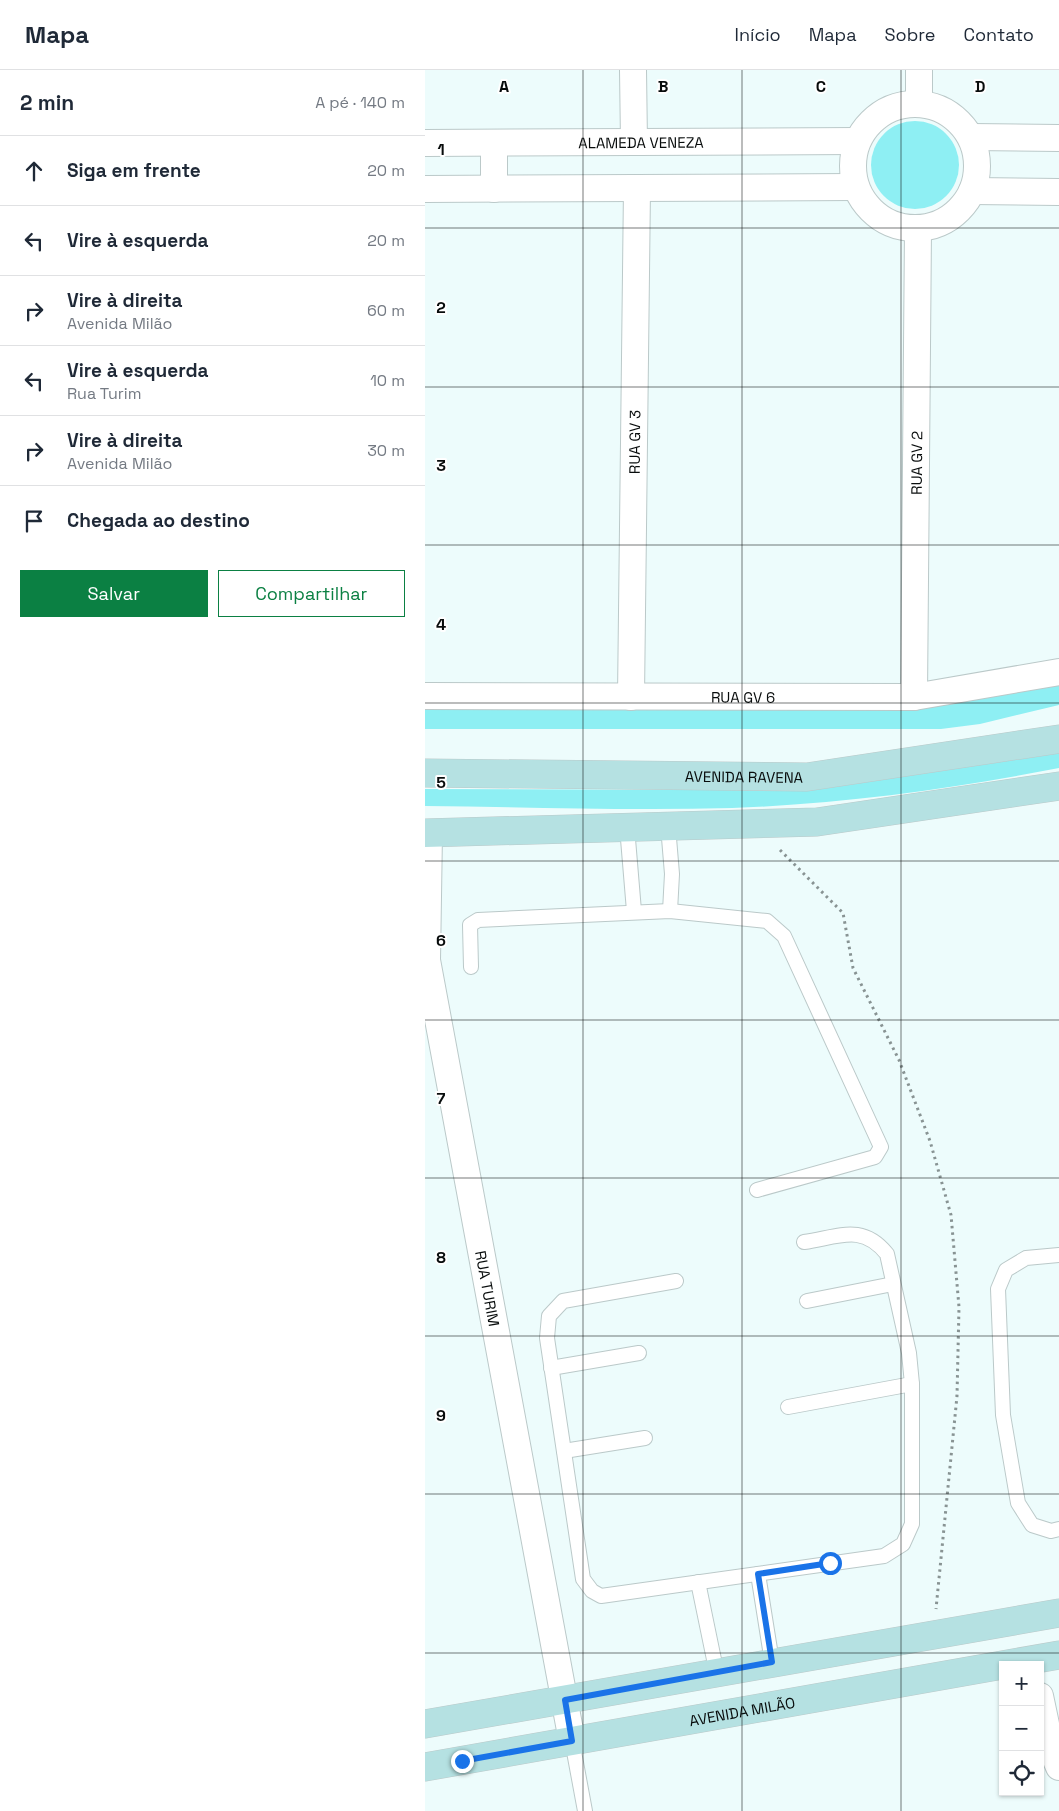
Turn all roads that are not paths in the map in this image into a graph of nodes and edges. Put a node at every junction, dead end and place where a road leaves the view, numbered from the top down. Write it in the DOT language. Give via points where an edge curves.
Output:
graph roads {
  1 [pos="633,70"];
  2 [pos="919,70"];
  3 [pos="919,104"];
  4 [pos="971,137"];
  5 [pos="1059,138"];
  6 [pos="857,141"];
  7 [pos="633,142"];
  8 [pos="425,143"];
  9 [pos="494,143"];
  10 [pos="855,187"];
  11 [pos="494,188"];
  12 [pos="637,188"];
  13 [pos="425,189"];
  14 [pos="972,191"];
  15 [pos="1059,192"];
  16 [pos="918,229"];
  17 [pos="1059,672"];
  18 [pos="425,696"];
  19 [pos="631,697"];
  20 [pos="914,697"];
  21 [pos="1059,739"];
  22 [pos="425,773"];
  23 [pos="1059,786"];
  24 [pos="669,826"];
  25 [pos="627,827"];
  26 [pos="427,833"];
  27 [pos="633,911"];
  28 [pos="670,911"];
  29 [pos="471,967"];
  30 [pos="757,1190"];
  31 [pos="804,1242"];
  32 [pos="1059,1254"];
  33 [pos="676,1281"];
  34 [pos="893,1284"];
  35 [pos="807,1301"];
  36 [pos="639,1353"];
  37 [pos="551,1368"];
  38 [pos="912,1384"];
  39 [pos="788,1406"];
  40 [pos="645,1438"];
  41 [pos="564,1451"];
  42 [pos="1059,1530"];
  43 [pos="758,1574"];
  44 [pos="698,1582"];
  45 [pos="1059,1613"];
  46 [pos="1059,1655"];
  47 [pos="1037,1661"];
  48 [pos="772,1662"];
  49 [pos="999,1668"];
  50 [pos="717,1674"];
  51 [pos="565,1700"];
  52 [pos="1043,1706"];
  53 [pos="425,1724"];
  54 [pos="572,1741"];
  55 [pos="1058,1762"];
  56 [pos="425,1767"];
  57 [pos="585,1811"];
  1 -- 7 [label="street"];
  2 -- 3 [label="street"];
  3 -- 4 [label="street" via="949,114"];
  3 -- 6 [label="street" via="899,105 882,113 867,125"];
  4 -- 5 [label="street"];
  4 -- 14 [label="street" via="977,155"];
  6 -- 7 [label="street, ALAMEDA VENEZA"];
  6 -- 10 [label="street" via="852,172"];
  7 -- 9 [label="street, ALAMEDA VENEZA"];
  8 -- 9 [label="street, ALAMEDA VENEZA"];
  9 -- 11 [label="street"];
  10 -- 12 [label="street"];
  10 -- 16 [label="street" via="865,204 880,218 898,226"];
  11 -- 12 [label="street"];
  11 -- 13 [label="street"];
  12 -- 19 [label="street, RUA GV 3"];
  14 -- 15 [label="street"];
  14 -- 16 [label="street" via="950,218"];
  16 -- 20 [label="street, RUA GV 2"];
  17 -- 20 [label="street, RUA GV 6"];
  18 -- 19 [label="street, RUA GV 6"];
  19 -- 20 [label="street, RUA GV 6"];
  21 -- 22 [label="main road, AVENIDA RAVENA" via="807,777"];
  23 -- 24 [label="main road" via="817,822"];
  24 -- 25 [label="main road"];
  24 -- 28 [label="lane"];
  25 -- 26 [label="main road"];
  25 -- 27 [label="lane"];
  26 -- 51 [label="street, RUA TURIM" via="427,960"];
  27 -- 28 [label="lane"];
  27 -- 29 [label="lane" via="478,920 469,925"];
  28 -- 30 [label="lane" via="767,921 784,936 881,1148 875,1157"];
  31 -- 34 [label="lane" via="859,1234 876,1241 887,1254"];
  32 -- 42 [label="lane" via="1026,1258 1005,1270 998,1289 1003,1415 1017,1503 1032,1525"];
  33 -- 37 [label="lane" via="563,1301 549,1316 547,1338"];
  34 -- 35 [label="lane"];
  34 -- 38 [label="lane" via="909,1353"];
  36 -- 37 [label="lane"];
  37 -- 41 [label="lane"];
  38 -- 39 [label="lane"];
  38 -- 43 [label="lane" via="912,1524 903,1544 884,1556"];
  40 -- 41 [label="lane"];
  41 -- 44 [label="lane" via="583,1579 592,1591 601,1596"];
  43 -- 44 [label="lane"];
  43 -- 48 [label="lane"];
  44 -- 50 [label="lane"];
  45 -- 48 [label="main road"];
  46 -- 47 [label="main road, AVENIDA MILÃO"];
  48 -- 50 [label="main road"];
  49 -- 54 [label="main road, AVENIDA MILÃO"];
  50 -- 51 [label="main road"];
  51 -- 53 [label="main road"];
  51 -- 54 [label="street, RUA TURIM"];
  52 -- 55 [label="street"];
  54 -- 56 [label="main road, AVENIDA MILÃO"];
  54 -- 57 [label="lane"];
}
